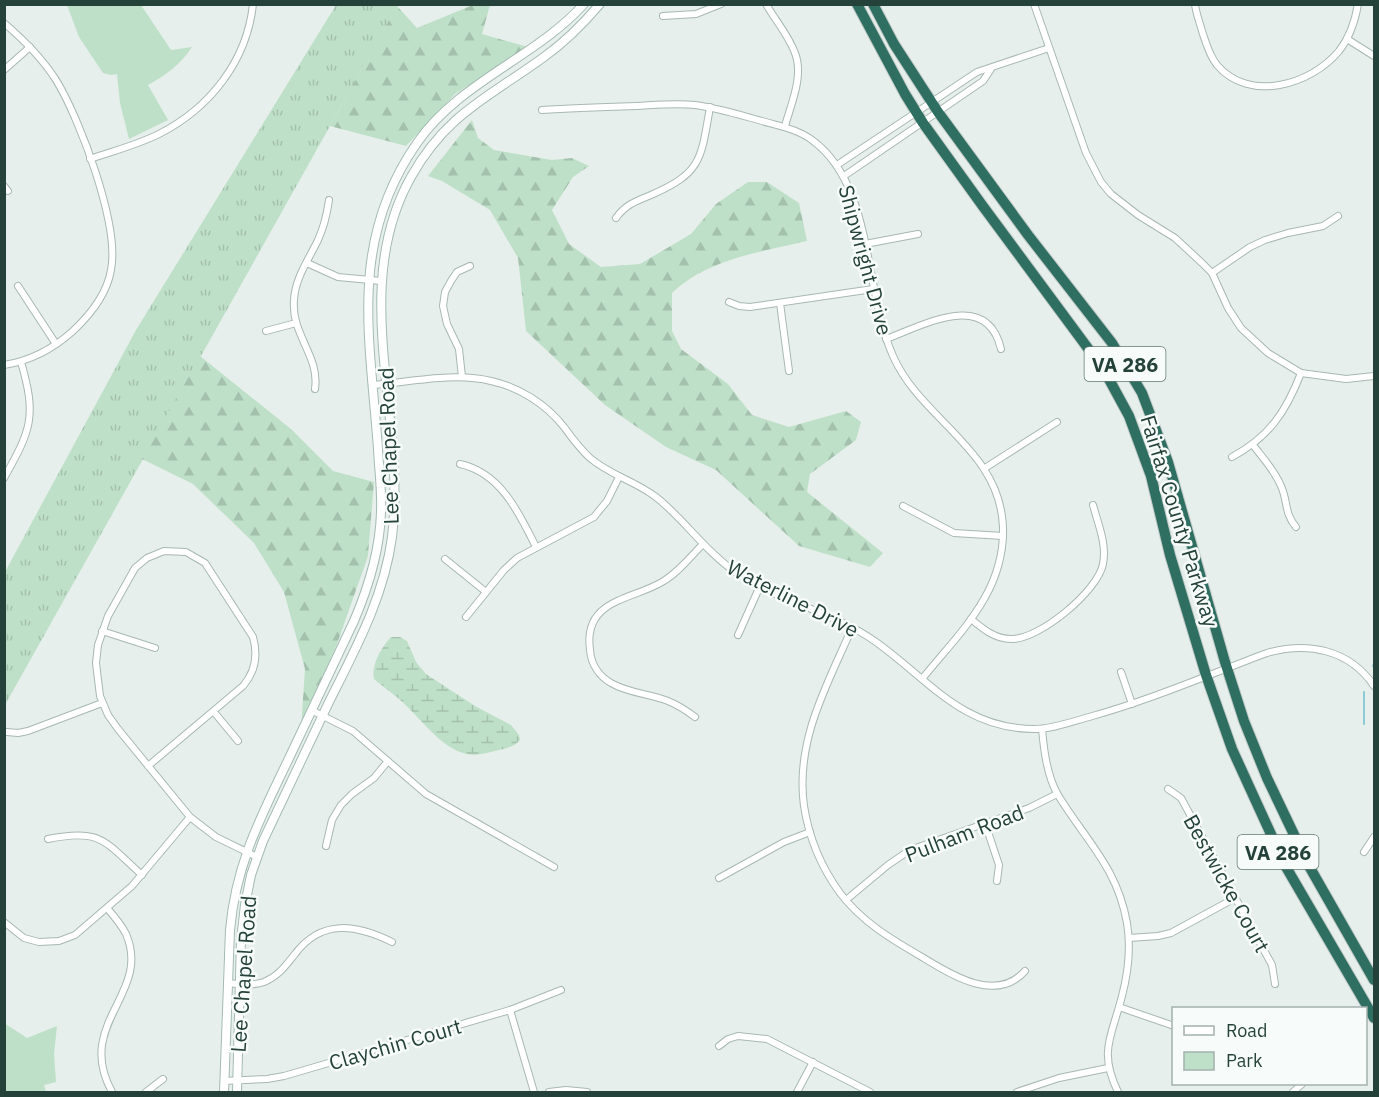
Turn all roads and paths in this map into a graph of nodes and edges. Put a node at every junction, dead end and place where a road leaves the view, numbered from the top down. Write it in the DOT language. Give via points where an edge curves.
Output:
graph roads {
  1 [pos="253,4"];
  2 [pos="584,4"];
  3 [pos="600,4"];
  4 [pos="721,4"];
  5 [pos="766,4"];
  6 [pos="857,4"];
  7 [pos="873,4"];
  8 [pos="1034,4"];
  9 [pos="1195,4"];
  10 [pos="1358,4"];
  11 [pos="663,16"];
  12 [pos="4,23"];
  13 [pos="1347,39"];
  14 [pos="30,47"];
  15 [pos="536,47"];
  16 [pos="1048,48"];
  17 [pos="1374,56"];
  18 [pos="543,58"];
  19 [pos="991,69"];
  20 [pos="4,70"];
  21 [pos="931,101"];
  22 [pos="710,108"];
  23 [pos="542,110"];
  24 [pos="916,111"];
  25 [pos="938,112"];
  26 [pos="923,123"];
  27 [pos="784,126"];
  28 [pos="90,159"];
  29 [pos="837,165"];
  30 [pos="844,176"];
  31 [pos="329,200"];
  32 [pos="1338,216"];
  33 [pos="616,218"];
  34 [pos="918,234"];
  35 [pos="865,244"];
  36 [pos="306,263"];
  37 [pos="470,266"];
  38 [pos="1212,273"];
  39 [pos="368,281"];
  40 [pos="381,281"];
  41 [pos="18,286"];
  42 [pos="873,290"];
  43 [pos="729,302"];
  44 [pos="780,303"];
  45 [pos="296,323"];
  46 [pos="266,331"];
  47 [pos="886,339"];
  48 [pos="56,344"];
  49 [pos="1002,349"];
  50 [pos="21,362"];
  51 [pos="4,365"];
  52 [pos="789,371"];
  53 [pos="1301,373"];
  54 [pos="1374,376"];
  55 [pos="462,377"];
  56 [pos="386,384"];
  57 [pos="374,385"];
  58 [pos="315,389"];
  59 [pos="1057,422"];
  60 [pos="1253,445"];
  61 [pos="1232,457"];
  62 [pos="460,464"];
  63 [pos="985,468"];
  64 [pos="619,477"];
  65 [pos="4,478"];
  66 [pos="1093,505"];
  67 [pos="903,506"];
  68 [pos="1296,527"];
  69 [pos="1003,536"];
  70 [pos="703,544"];
  71 [pos="536,547"];
  72 [pos="445,559"];
  73 [pos="760,586"];
  74 [pos="486,592"];
  75 [pos="466,617"];
  76 [pos="971,619"];
  77 [pos="852,628"];
  78 [pos="102,631"];
  79 [pos="738,635"];
  80 [pos="155,648"];
  81 [pos="1227,668"];
  82 [pos="1121,672"];
  83 [pos="1206,675"];
  84 [pos="922,679"];
  85 [pos="1374,687"];
  86 [pos="102,703"];
  87 [pos="1132,704"];
  88 [pos="311,710"];
  89 [pos="214,712"];
  90 [pos="323,716"];
  91 [pos="695,717"];
  92 [pos="1042,729"];
  93 [pos="7,732"];
  94 [pos="238,741"];
  95 [pos="388,761"];
  96 [pos="148,766"];
  97 [pos="1168,789"];
  98 [pos="1058,794"];
  99 [pos="190,817"];
  100 [pos="985,823"];
  101 [pos="810,832"];
  102 [pos="1374,837"];
  103 [pos="48,839"];
  104 [pos="326,846"];
  105 [pos="245,852"];
  106 [pos="1365,852"];
  107 [pos="257,857"];
  108 [pos="554,867"];
  109 [pos="142,874"];
  110 [pos="719,878"];
  111 [pos="997,882"];
  112 [pos="1235,898"];
  113 [pos="846,900"];
  114 [pos="107,908"];
  115 [pos="4,922"];
  116 [pos="1129,939"];
  117 [pos="392,942"];
  118 [pos="1025,971"];
  119 [pos="1374,980"];
  120 [pos="227,983"];
  121 [pos="240,984"];
  122 [pos="1275,984"];
  123 [pos="561,990"];
  124 [pos="1119,1007"];
  125 [pos="510,1010"];
  126 [pos="1374,1018"];
  127 [pos="1172,1026"];
  128 [pos="719,1046"];
  129 [pos="813,1062"];
  130 [pos="1108,1068"];
  131 [pos="163,1079"];
  132 [pos="224,1081"];
  133 [pos="237,1081"];
  134 [pos="112,1092"];
  135 [pos="146,1092"];
  136 [pos="224,1092"];
  137 [pos="237,1092"];
  138 [pos="534,1092"];
  139 [pos="549,1092"];
  140 [pos="587,1092"];
  141 [pos="797,1092"];
  142 [pos="870,1092"];
  143 [pos="1017,1092"];
  144 [pos="1118,1092"];
  1 -- 28 [label="street" via="237,60 204,103 160,133"];
  2 -- 15 [label="main road, Lee Chapel Road"];
  3 -- 18 [label="main road, Lee Chapel Road" via="575,32"];
  4 -- 11 [label="street" via="696,14"];
  5 -- 27 [label="street" via="797,60 798,80"];
  6 -- 24 [label="highway, Fairfax County Parkway / VA 286"];
  7 -- 21 [label="highway, Fairfax County Parkway / VA 286"];
  8 -- 16 [label="street"];
  9 -- 13 [label="street" via="1214,61 1232,78 1251,86 1278,86 1306,76 1329,61"];
  10 -- 13 [label="street"];
  12 -- 14 [label="street"];
  13 -- 17 [label="street"];
  14 -- 20 [label="street"];
  14 -- 28 [label="street" via="65,96"];
  15 -- 18 [label="main road"];
  15 -- 39 [label="main road, Lee Chapel Road" via="466,95 419,140 381,213 371,249"];
  16 -- 19 [label="street"];
  16 -- 38 [label="street" via="1086,153 1101,182 1123,205 1175,238"];
  18 -- 40 [label="main road, Lee Chapel Road" via="458,117 425,154 397,208"];
  19 -- 21 [label="street" via="977,72"];
  19 -- 25 [label="street" via="983,81"];
  21 -- 24 [label="street"];
  21 -- 25 [label="highway, Fairfax County Parkway / VA 286"];
  22 -- 23 [label="street, Shipwright Drive" via="673,104"];
  22 -- 27 [label="street, Shipwright Drive"];
  22 -- 33 [label="street" via="702,151 691,171 673,185 629,204"];
  24 -- 26 [label="highway, Fairfax County Parkway / VA 286"];
  24 -- 29 [label="street"];
  25 -- 26 [label="street"];
  25 -- 81 [label="highway, Fairfax County Parkway / VA 286" via="1112,343 1142,393 1168,462"];
  26 -- 30 [label="street"];
  26 -- 83 [label="highway, Fairfax County Parkway / VA 286" via="1104,369 1129,416 1151,476"];
  27 -- 29 [label="street, Shipwright Drive" via="822,147"];
  28 -- 48 [label="street" via="110,225 112,268 96,305"];
  29 -- 30 [label="street, Shipwright Drive"];
  30 -- 35 [label="street, Shipwright Drive" via="855,201"];
  31 -- 36 [label="street" via="324,227"];
  32 -- 38 [label="street" via="1323,226 1265,240"];
  34 -- 35 [label="street"];
  35 -- 42 [label="street, Shipwright Drive"];
  36 -- 39 [label="street" via="339,277"];
  36 -- 45 [label="street" via="295,291"];
  37 -- 55 [label="street" via="450,281 443,306 459,349"];
  38 -- 53 [label="street" via="1241,328 1268,353"];
  39 -- 40 [label="street"];
  39 -- 57 [label="main road, Lee Chapel Road"];
  40 -- 56 [label="main road, Lee Chapel Road"];
  41 -- 48 [label="street"];
  42 -- 44 [label="street"];
  42 -- 47 [label="street, Shipwright Drive"];
  43 -- 44 [label="street" via="745,307"];
  44 -- 52 [label="street"];
  45 -- 46 [label="street"];
  45 -- 58 [label="street" via="316,371"];
  47 -- 49 [label="street" via="946,317 965,315 994,329"];
  47 -- 63 [label="street, Shipwright Drive" via="912,387"];
  48 -- 50 [label="street"];
  50 -- 51 [label="street"];
  50 -- 65 [label="street" via="29,393 29,422 23,444"];
  53 -- 54 [label="street" via="1346,379"];
  53 -- 60 [label="street" via="1284,410"];
  55 -- 56 [label="street, Waterline Drive"];
  55 -- 64 [label="street, Waterline Drive" via="501,383 532,398 556,417 587,456"];
  56 -- 57 [label="street, Waterline Drive"];
  56 -- 90 [label="main road, Lee Chapel Road" via="394,499 388,557 373,611"];
  57 -- 88 [label="main road, Lee Chapel Road" via="381,496 375,563 354,621"];
  59 -- 63 [label="street"];
  60 -- 61 [label="street"];
  60 -- 68 [label="street" via="1279,482 1287,515"];
  62 -- 71 [label="street" via="478,470 506,494"];
  63 -- 69 [label="street, Shipwright Drive" via="1000,506"];
  64 -- 70 [label="street, Waterline Drive" via="656,498"];
  64 -- 71 [label="street" via="608,501 594,517"];
  66 -- 76 [label="street" via="1104,556 1099,576 1087,593 1042,630 1024,638 995,636"];
  67 -- 69 [label="street" via="954,533"];
  69 -- 76 [label="street, Shipwright Drive" via="996,576"];
  70 -- 73 [label="street, Waterline Drive" via="737,573"];
  70 -- 91 [label="street" via="662,582 608,605 591,628 589,644 594,664 610,682 669,701"];
  71 -- 74 [label="street" via="512,562"];
  72 -- 74 [label="street"];
  73 -- 77 [label="street, Waterline Drive"];
  73 -- 79 [label="street"];
  74 -- 75 [label="street"];
  76 -- 84 [label="street, Shipwright Drive"];
  77 -- 84 [label="street, Waterline Drive"];
  77 -- 101 [label="street" via="818,704 806,744 802,787"];
  78 -- 80 [label="street"];
  78 -- 86 [label="street" via="96,663"];
  78 -- 89 [label="street" via="135,568 147,558 174,550 201,560 256,646 250,677"];
  81 -- 83 [label="street, Waterline Drive"];
  81 -- 85 [label="street, Waterline Drive" via="1277,650 1312,648 1346,659"];
  81 -- 119 [label="highway, Fairfax County Parkway / VA 286" via="1244,721 1288,823"];
  82 -- 87 [label="street"];
  83 -- 87 [label="street, Waterline Drive"];
  83 -- 126 [label="highway, Fairfax County Parkway / VA 286" via="1232,749 1286,867"];
  84 -- 92 [label="street, Waterline Drive" via="958,708 979,719 1008,728"];
  86 -- 93 [label="street" via="28,731"];
  86 -- 96 [label="street"];
  87 -- 92 [label="street, Waterline Drive"];
  88 -- 90 [label="street"];
  88 -- 105 [label="main road, Lee Chapel Road"];
  89 -- 94 [label="street"];
  89 -- 96 [label="street"];
  90 -- 95 [label="street" via="353,731"];
  90 -- 107 [label="main road, Lee Chapel Road"];
  92 -- 98 [label="street" via="1047,765"];
  95 -- 104 [label="street" via="341,805 332,820"];
  95 -- 108 [label="street" via="426,794"];
  96 -- 99 [label="street"];
  97 -- 112 [label="street, Bestwicke Court" via="1181,798"];
  98 -- 100 [label="street, Pulham Road"];
  98 -- 116 [label="street" via="1111,874 1123,904"];
  99 -- 105 [label="street"];
  99 -- 109 [label="street"];
  100 -- 111 [label="street" via="999,865"];
  100 -- 113 [label="street, Pulham Road" via="910,850"];
  101 -- 110 [label="street"];
  101 -- 113 [label="street" via="820,861"];
  102 -- 106 [label="street"];
  103 -- 109 [label="street" via="77,834 94,836"];
  105 -- 107 [label="street"];
  105 -- 120 [label="main road, Lee Chapel Road" via="232,908"];
  107 -- 121 [label="main road, Lee Chapel Road" via="245,905"];
  109 -- 114 [label="street"];
  112 -- 116 [label="street" via="1171,933"];
  112 -- 122 [label="street, Bestwicke Court" via="1272,966"];
  113 -- 118 [label="street" via="881,932 962,979 1000,984"];
  114 -- 115 [label="street" via="75,935 51,943 24,938"];
  114 -- 134 [label="street" via="126,934 132,963 128,982 101,1043 103,1071"];
  116 -- 124 [label="street"];
  117 -- 121 [label="street" via="357,928 325,932 308,941 272,978 258,984"];
  120 -- 121 [label="street"];
  120 -- 132 [label="main road, Lee Chapel Road"];
  121 -- 133 [label="main road, Lee Chapel Road"];
  123 -- 125 [label="street, Claychin Court"];
  124 -- 127 [label="street"];
  124 -- 130 [label="street" via="1109,1037"];
  125 -- 133 [label="street, Claychin Court" via="284,1076"];
  125 -- 138 [label="street"];
  128 -- 129 [label="street" via="738,1036 759,1037"];
  129 -- 141 [label="street"];
  129 -- 142 [label="street"];
  130 -- 143 [label="street"];
  130 -- 144 [label="street"];
  131 -- 135 [label="street"];
  132 -- 133 [label="street, Claychin Court"];
  132 -- 136 [label="main road, Lee Chapel Road"];
  133 -- 137 [label="main road, Lee Chapel Road"];
  139 -- 140 [label="street"];
}
